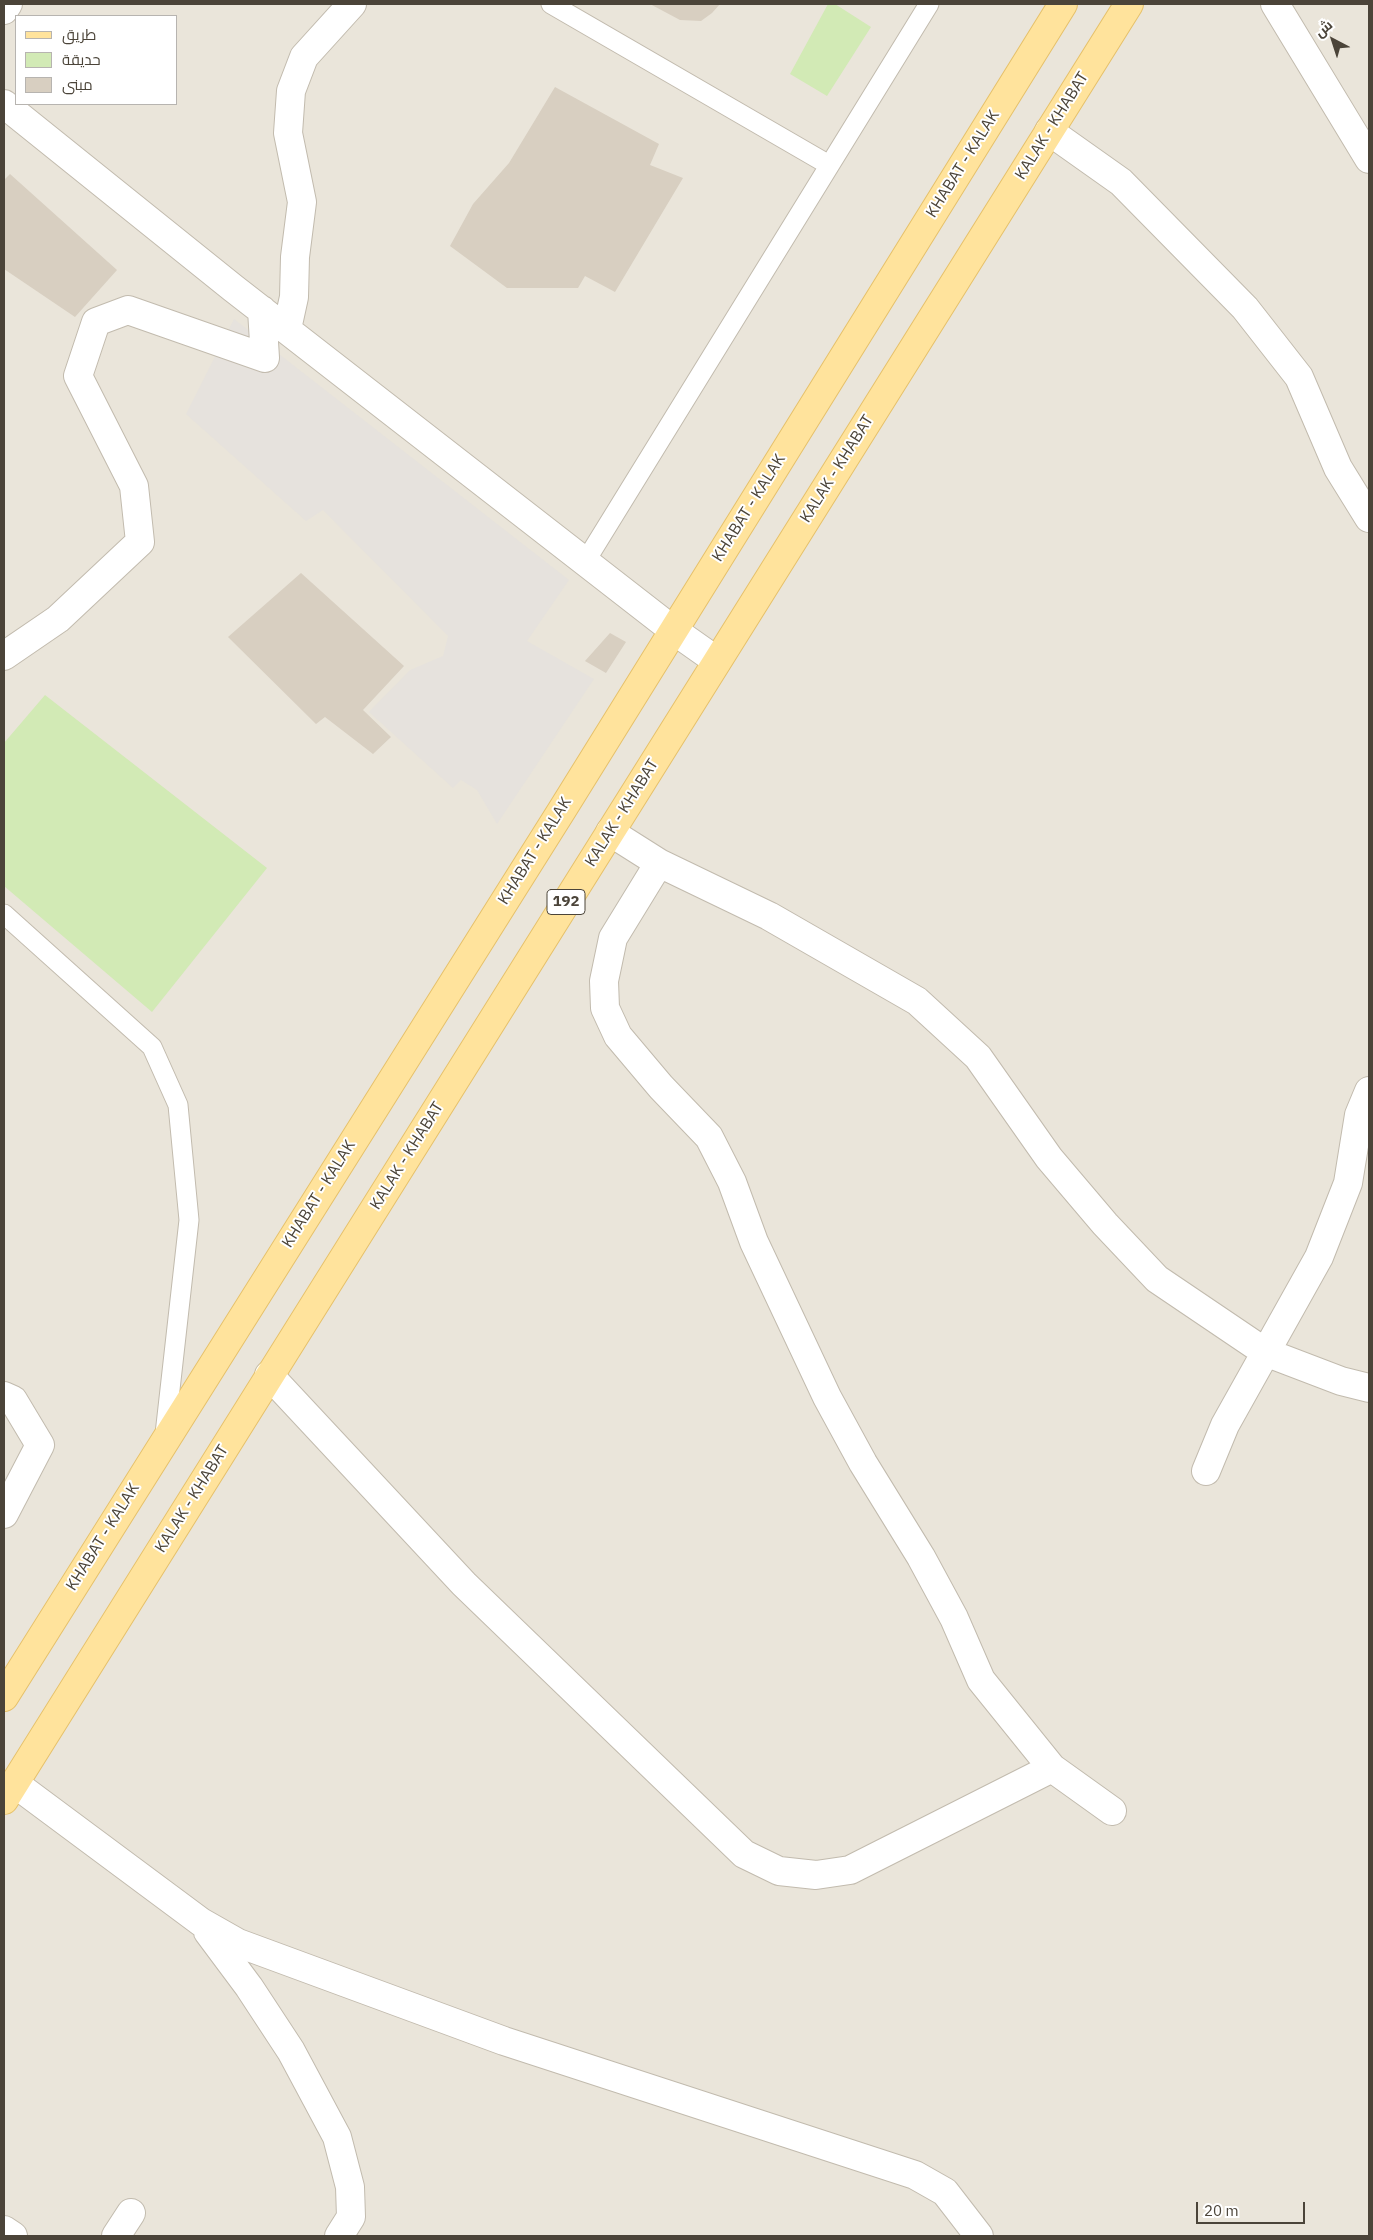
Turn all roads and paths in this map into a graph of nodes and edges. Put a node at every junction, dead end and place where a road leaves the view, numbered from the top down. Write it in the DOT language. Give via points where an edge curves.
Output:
graph roads {
  1 [pos="8,4"];
  2 [pos="352,4"];
  3 [pos="551,4"];
  4 [pos="929,4"];
  5 [pos="1063,4"];
  6 [pos="1129,4"];
  7 [pos="1275,4"];
  8 [pos="4,10"];
  9 [pos="4,104"];
  10 [pos="1049,131"];
  11 [pos="1369,159"];
  12 [pos="829,165"];
  13 [pos="262,310"];
  14 [pos="286,329"];
  15 [pos="1369,518"];
  16 [pos="585,562"];
  17 [pos="673,630"];
  18 [pos="4,656"];
  19 [pos="717,660"];
  20 [pos="610,832"];
  21 [pos="660,863"];
  22 [pos="4,914"];
  23 [pos="1369,1091"];
  24 [pos="1265,1352"];
  25 [pos="269,1375"];
  26 [pos="1369,1388"];
  27 [pos="4,1396"];
  28 [pos="165,1438"];
  29 [pos="1206,1471"];
  30 [pos="4,1514"];
  31 [pos="5,1688"];
  32 [pos="1052,1768"];
  33 [pos="9,1792"];
  34 [pos="1112,1811"];
  35 [pos="201,1922"];
  36 [pos="131,2213"];
  37 [pos="4,2230"];
  38 [pos="967,2232"];
  39 [pos="13,2236"];
  40 [pos="116,2236"];
  41 [pos="339,2236"];
  1 -- 8 [label="street"];
  2 -- 14 [label="street" via="304,57 291,91 288,133 302,202 294,296"];
  3 -- 12 [label="lane"];
  4 -- 12 [label="lane"];
  5 -- 17 [label="main road, KHABAT - KALAK"];
  6 -- 10 [label="main road, KALAK - KHABAT / 192"];
  7 -- 11 [label="street"];
  9 -- 13 [label="street"];
  10 -- 15 [label="street" via="1121,182 1245,308 1299,377 1338,468"];
  10 -- 19 [label="main road, KALAK - KHABAT / 192"];
  12 -- 16 [label="lane"];
  13 -- 14 [label="street"];
  13 -- 18 [label="street" via="265,358 128,310 96,322 78,376 134,486 140,542 58,620"];
  14 -- 16 [label="street"];
  16 -- 17 [label="street"];
  17 -- 19 [label="street"];
  17 -- 28 [label="main road, KHABAT - KALAK"];
  19 -- 20 [label="main road, KALAK - KHABAT / 192"];
  20 -- 21 [label="street"];
  20 -- 25 [label="main road, KALAK - KHABAT / 192"];
  21 -- 24 [label="street" via="769,916 917,1001 978,1057 1049,1158 1157,1279"];
  21 -- 32 [label="street" via="613,938 604,981 605,1008 618,1036 661,1087 710,1137 732,1182 754,1242 827,1397 954,1618 981,1680"];
  22 -- 28 [label="lane" via="152,1047 178,1105 189,1220"];
  23 -- 24 [label="street" via="1359,1115 1348,1183 1319,1257"];
  24 -- 26 [label="street" via="1341,1381"];
  24 -- 29 [label="street" via="1225,1425"];
  25 -- 32 [label="street" via="464,1584 744,1854 778,1871 816,1875 850,1870"];
  25 -- 33 [label="main road, KALAK - KHABAT / 192"];
  27 -- 30 [label="street" via="13,1400 40,1445"];
  28 -- 31 [label="main road, KHABAT - KALAK"];
  32 -- 34 [label="street"];
  33 -- 35 [label="street"];
  35 -- 38 [label="street" via="238,1943 504,2041 915,2175 944,2192"];
  35 -- 41 [label="street" via="291,2051 337,2137 350,2187 351,2216"];
  36 -- 40 [label="street"];
  37 -- 39 [label="street"];
}
